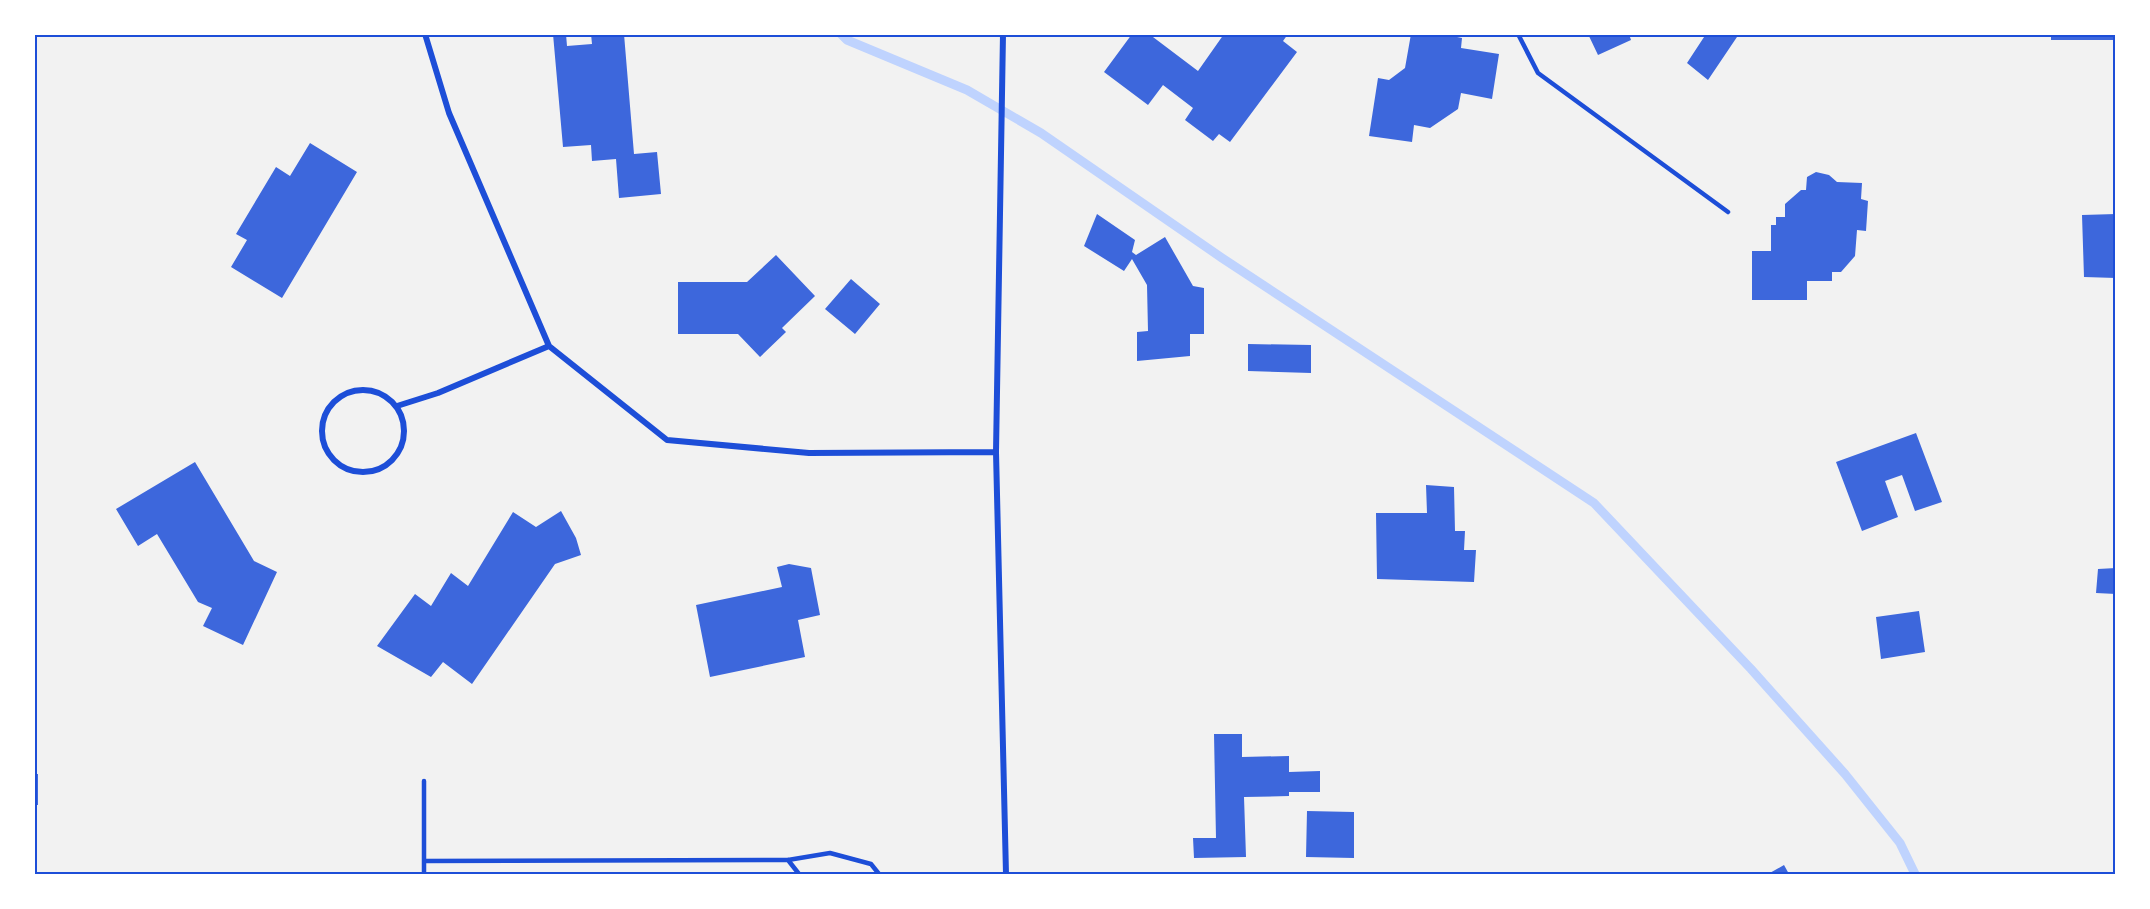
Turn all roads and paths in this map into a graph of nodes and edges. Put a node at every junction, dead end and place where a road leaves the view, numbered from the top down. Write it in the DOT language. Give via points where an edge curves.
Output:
graph roads {
  1 [pos="425,34"];
  2 [pos="1003,34"];
  3 [pos="1518,34"];
  4 [pos="1728,212"];
  5 [pos="549,346"];
  6 [pos="397,406"];
  7 [pos="996,452"];
  8 [pos="424,781"];
  9 [pos="788,860"];
  10 [pos="424,861"];
  11 [pos="424,874"];
  12 [pos="799,874"];
  13 [pos="879,874"];
  14 [pos="1006,874"];
  1 -- 5 [label="street" via="449,113"];
  2 -- 7 [label="street"];
  3 -- 4 [label="lane" via="1539,73"];
  5 -- 6 [label="street"];
  5 -- 7 [label="street" via="667,440 809,453"];
  6 -- 6 [label="street" via="405,431 403,444 388,465 376,471 350,471 328,455 321,428 333,402 359,390 373,391"];
  7 -- 14 [label="street"];
  8 -- 10 [label="lane"];
  9 -- 10 [label="lane"];
  9 -- 12 [label="lane"];
  9 -- 13 [label="lane" via="830,853 871,864"];
  10 -- 11 [label="lane"];
}
